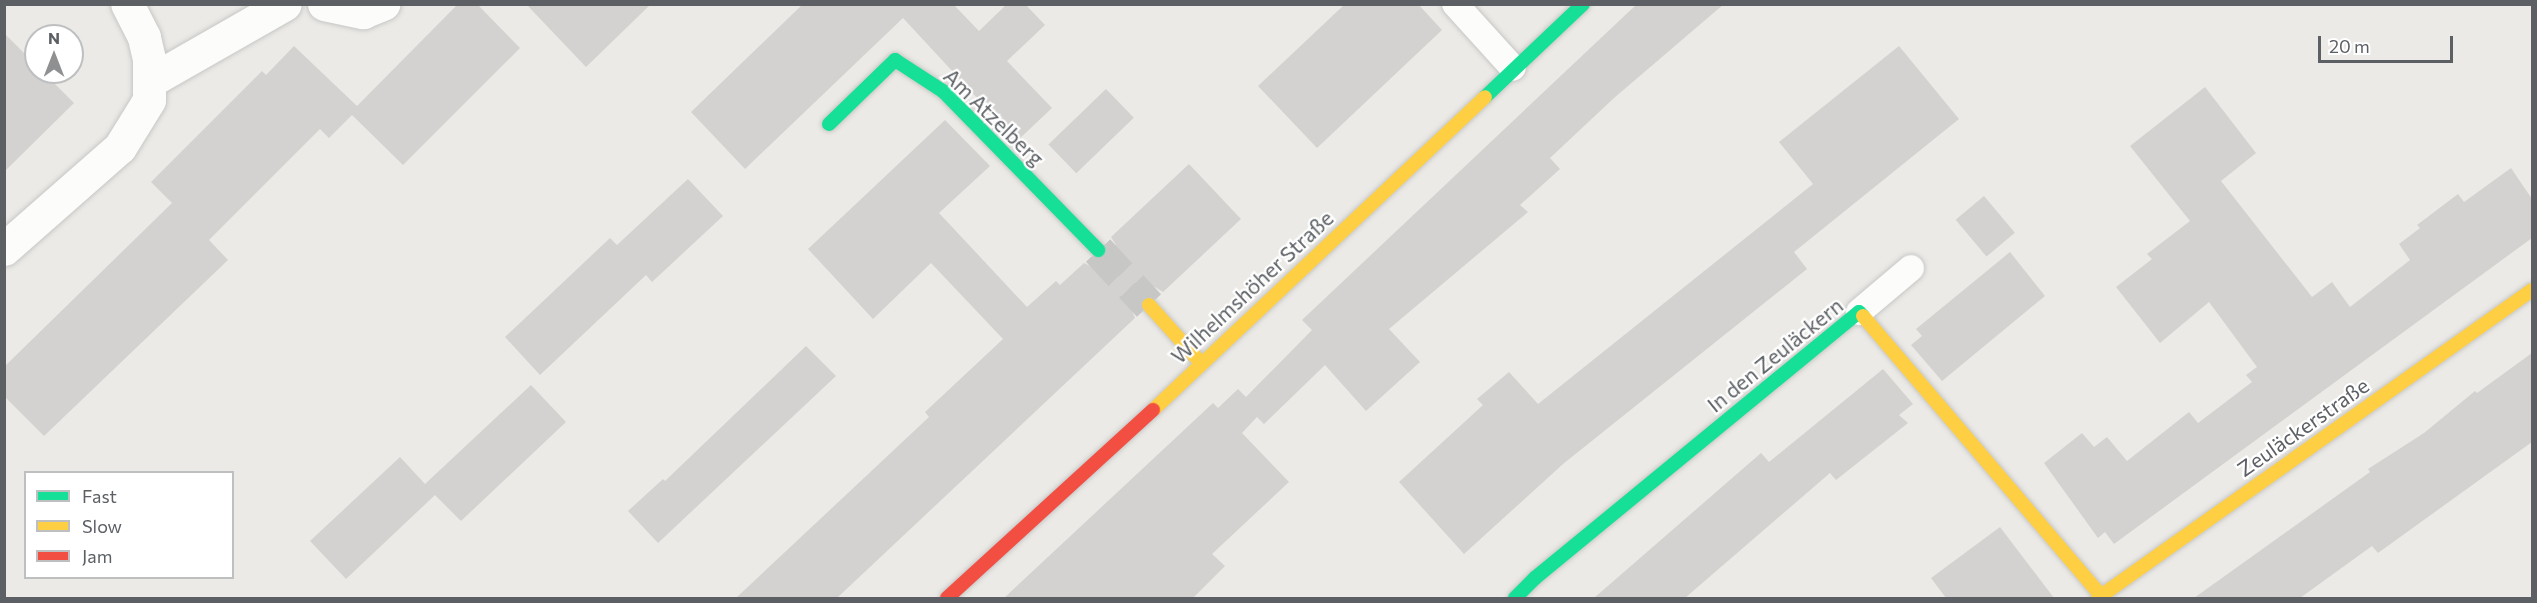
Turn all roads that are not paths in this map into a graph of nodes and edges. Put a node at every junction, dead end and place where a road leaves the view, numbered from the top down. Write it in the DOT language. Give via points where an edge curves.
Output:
graph roads {
  1 [pos="127,4"];
  2 [pos="285,4"];
  3 [pos="324,4"];
  4 [pos="382,4"];
  5 [pos="1455,4"];
  6 [pos="1583,4"];
  7 [pos="1513,68"];
  8 [pos="150,81"];
  9 [pos="829,124"];
  10 [pos="4,249"];
  11 [pos="1098,250"];
  12 [pos="1911,268"];
  13 [pos="2532,290"];
  14 [pos="1149,305"];
  15 [pos="1859,312"];
  16 [pos="1202,364"];
  17 [pos="2100,597"];
  18 [pos="947,598"];
  19 [pos="1515,598"];
  1 -- 8 [label="street" via="144,37"];
  2 -- 8 [label="street"];
  3 -- 4 [label="street" via="363,12"];
  5 -- 7 [label="lane"];
  6 -- 7 [label="street, Wilhelmshöher Straße"];
  7 -- 16 [label="street, Wilhelmshöher Straße"];
  8 -- 10 [label="street" via="149,100 120,147"];
  9 -- 11 [label="street, Am Atzelberg" via="895,60 945,92"];
  12 -- 15 [label="lane"];
  13 -- 17 [label="street, Zeuläckerstraße"];
  14 -- 16 [label="street"];
  15 -- 17 [label="street, In den Zeuläckern"];
  15 -- 19 [label="street, In den Zeuläckern"];
  16 -- 18 [label="street, Wilhelmshöher Straße"];
}
